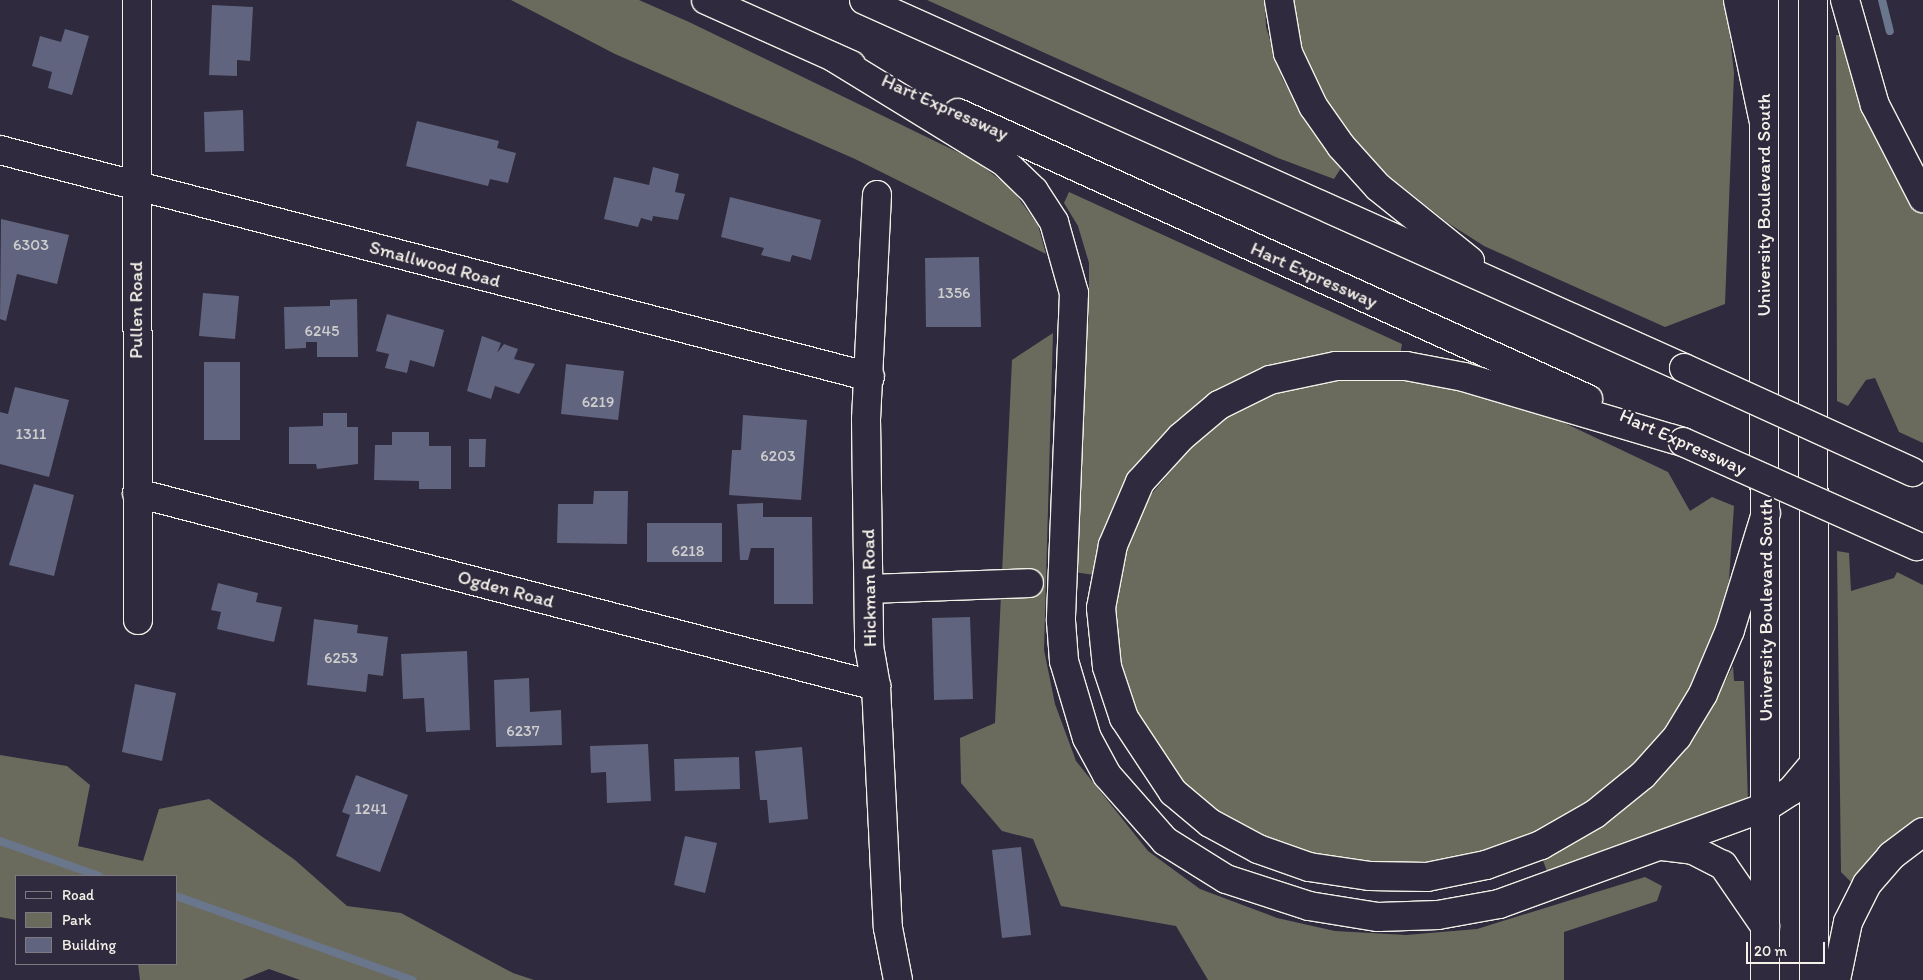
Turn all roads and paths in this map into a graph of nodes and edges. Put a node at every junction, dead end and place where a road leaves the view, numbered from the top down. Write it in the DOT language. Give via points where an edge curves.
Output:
graph roads {
  1 [pos="137,0"];
  2 [pos="706,0"];
  3 [pos="864,0"];
  4 [pos="1279,0"];
  5 [pos="1738,0"];
  6 [pos="1764,0"];
  7 [pos="1813,0"];
  8 [pos="1845,0"];
  9 [pos="833,57"];
  10 [pos="1764,122"];
  11 [pos="0,150"];
  12 [pos="136,186"];
  13 [pos="876,195"];
  14 [pos="1923,198"];
  15 [pos="1520,296"];
  16 [pos="870,377"];
  17 [pos="1683,442"];
  18 [pos="1918,474"];
  19 [pos="137,492"];
  20 [pos="1766,513"];
  21 [pos="1920,547"];
  22 [pos="1030,583"];
  23 [pos="869,589"];
  24 [pos="138,620"];
  25 [pos="876,686"];
  26 [pos="1813,765"];
  27 [pos="1766,807"];
  28 [pos="1923,832"];
  29 [pos="1660,845"];
  30 [pos="1765,926"];
  31 [pos="898,980"];
  32 [pos="1765,980"];
  33 [pos="1814,980"];
  34 [pos="1836,980"];
  1 -- 12 [label="main road, Pullen Road"];
  2 -- 9 [label="main road, Hart Expressway"];
  3 -- 15 [label="main road"];
  4 -- 15 [label="main road" via="1288,53 1313,106 1341,146 1378,187 1430,232"];
  5 -- 10 [label="main road"];
  6 -- 10 [label="main road, University Boulevard South"];
  7 -- 26 [label="main road"];
  8 -- 14 [label="main road" via="1875,105"];
  9 -- 17 [label="main road, Hart Expressway"];
  9 -- 29 [label="main road" via="1003,161 1034,191 1054,222 1074,293 1061,621 1064,661 1087,738 1107,775 1165,842 1226,879 1309,906 1378,917 1438,915 1499,904"];
  10 -- 20 [label="main road, University Boulevard South"];
  11 -- 12 [label="main road, Smallwood Road"];
  12 -- 16 [label="main road, Smallwood Road"];
  12 -- 19 [label="main road, Pullen Road"];
  13 -- 16 [label="main road, Hickman Road"];
  15 -- 18 [label="main road, bridge"];
  16 -- 23 [label="main road, Hickman Road"];
  17 -- 20 [label="main road" via="1464,377 1406,366 1336,366 1270,380 1219,406 1181,438 1140,482 1132,500 1113,545 1102,608 1107,667 1124,718 1173,792 1210,822 1258,850 1309,867 1370,876 1427,877 1486,866 1541,845 1595,814 1643,775 1677,737 1703,694 1730,630"];
  17 -- 21 [label="main road, Hart Expressway, bridge"];
  19 -- 24 [label="main road, Pullen Road"];
  19 -- 25 [label="main road, Ogden Road"];
  20 -- 27 [label="main road, University Boulevard South"];
  22 -- 23 [label="main road"];
  23 -- 25 [label="main road, Hickman Road" via="869,646"];
  25 -- 31 [label="main road, Hickman Road" via="888,928"];
  26 -- 27 [label="main road" via="1791,791"];
  26 -- 33 [label="main road"];
  27 -- 29 [label="main road"];
  27 -- 30 [label="main road, University Boulevard South"];
  28 -- 34 [label="main road" via="1891,856 1867,884 1848,922"];
  29 -- 30 [label="main road" via="1693,850 1723,865"];
  30 -- 32 [label="main road, University Boulevard South"];
}
